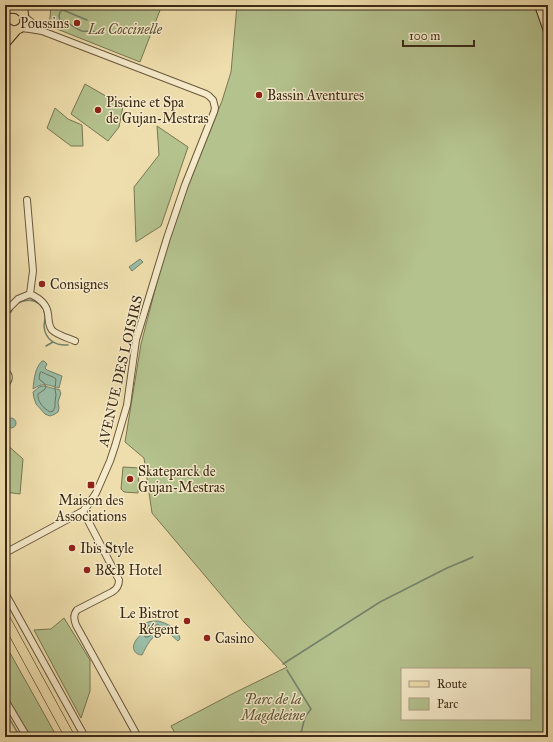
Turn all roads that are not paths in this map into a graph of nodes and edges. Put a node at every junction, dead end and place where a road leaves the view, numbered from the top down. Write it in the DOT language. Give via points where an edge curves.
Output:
graph roads {
  1 [pos="23,5"];
  2 [pos="539,5"];
  3 [pos="9,9"];
  4 [pos="24,15"];
  5 [pos="5,25"];
  6 [pos="18,29"];
  7 [pos="42,31"];
  8 [pos="548,31"];
  9 [pos="5,44"];
  10 [pos="27,200"];
  11 [pos="30,294"];
  12 [pos="5,312"];
  13 [pos="5,332"];
  14 [pos="5,338"];
  15 [pos="75,341"];
  16 [pos="5,371"];
  17 [pos="5,385"];
  18 [pos="83,511"];
  19 [pos="5,553"];
  20 [pos="5,592"];
  21 [pos="5,618"];
  22 [pos="5,631"];
  23 [pos="5,700"];
  24 [pos="27,737"];
  25 [pos="63,737"];
  26 [pos="70,737"];
  27 [pos="85,737"];
  28 [pos="138,737"];
  1 -- 4 [label="main road"];
  2 -- 8 [label="main road"];
  3 -- 4 [label="main road" via="16,8"];
  4 -- 6 [label="main road" via="25,22"];
  4 -- 7 [label="street, AVENUE DES LOISIRS"];
  5 -- 6 [label="main road" via="12,30"];
  6 -- 7 [label="street, AVENUE DES LOISIRS"];
  6 -- 9 [label="main road"];
  7 -- 18 [label="street, AVENUE DES LOISIRS" via="206,94 213,100 215,108 167,238 136,340 127,405 115,446 96,493"];
  10 -- 11 [label="street" via="33,271"];
  11 -- 12 [label="street" via="18,299"];
  11 -- 15 [label="street" via="38,297 45,305 50,328"];
  13 -- 14 [label="street"];
  16 -- 17 [label="street" via="9,377"];
  18 -- 19 [label="street"];
  18 -- 28 [label="street" via="119,580 119,585 112,592 77,610 74,619"];
  20 -- 27 [label="street"];
  21 -- 26 [label="highway"];
  22 -- 25 [label="highway"];
  23 -- 24 [label="street"];
}
